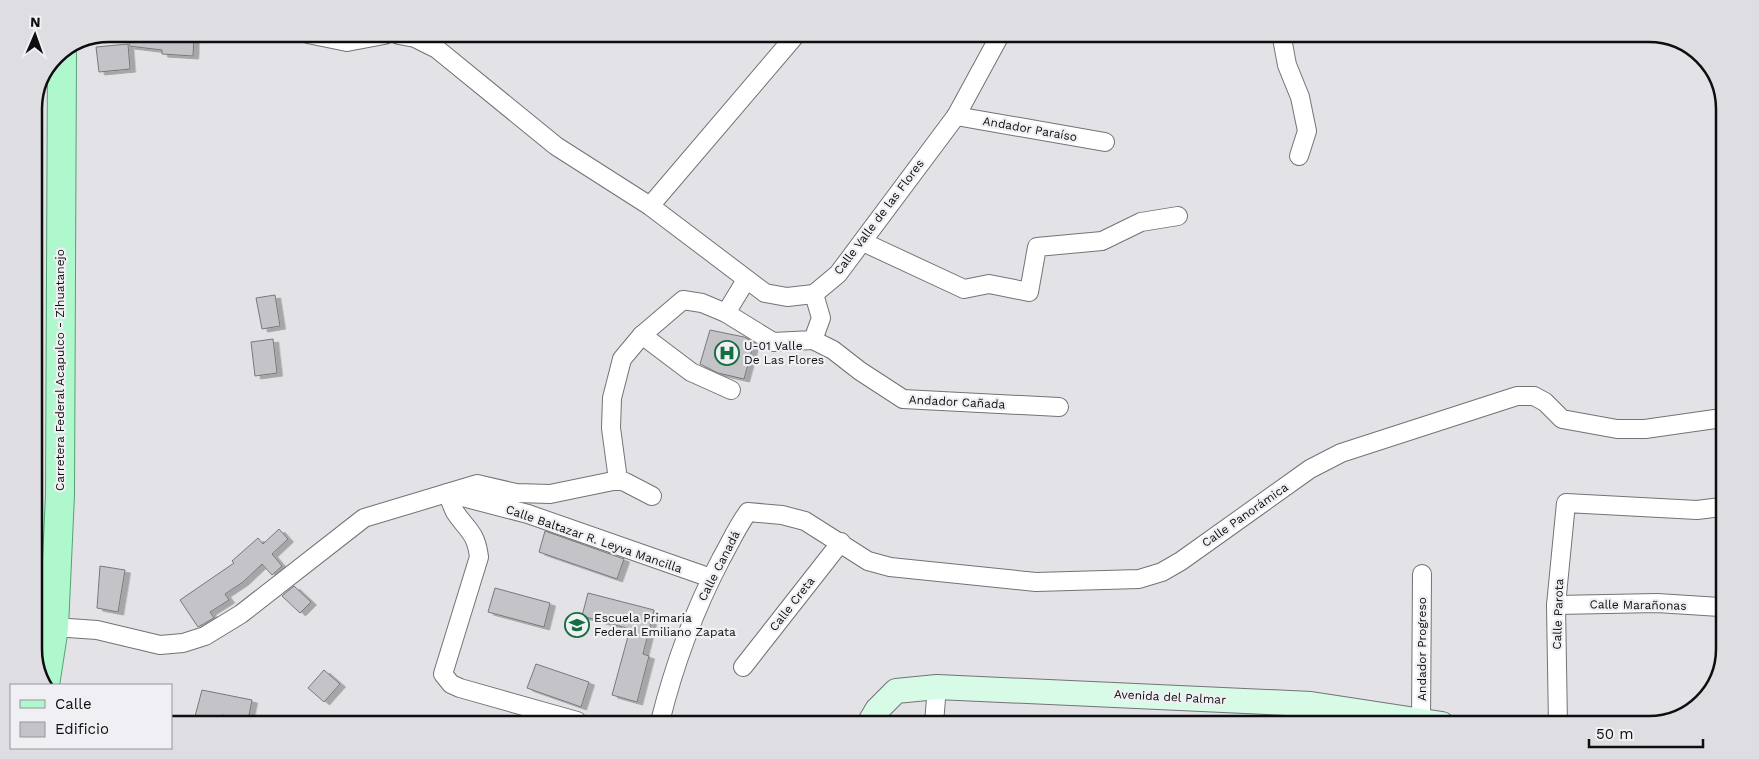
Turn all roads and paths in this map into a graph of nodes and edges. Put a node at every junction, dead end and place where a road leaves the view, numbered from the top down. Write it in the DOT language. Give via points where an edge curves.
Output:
graph roads {
  1 [pos="425,43"];
  2 [pos="789,43"];
  3 [pos="996,43"];
  4 [pos="1283,43"];
  5 [pos="62,62"];
  6 [pos="956,116"];
  7 [pos="1105,142"];
  8 [pos="1299,156"];
  9 [pos="650,206"];
  10 [pos="1178,216"];
  11 [pos="863,242"];
  12 [pos="746,280"];
  13 [pos="814,294"];
  14 [pos="726,313"];
  15 [pos="642,335"];
  16 [pos="813,340"];
  17 [pos="732,390"];
  18 [pos="1059,407"];
  19 [pos="1716,419"];
  20 [pos="618,480"];
  21 [pos="447,493"];
  22 [pos="652,496"];
  23 [pos="1716,508"];
  24 [pos="764,513"];
  25 [pos="840,542"];
  26 [pos="1422,574"];
  27 [pos="711,578"];
  28 [pos="1556,604"];
  29 [pos="1716,608"];
  30 [pos="54,627"];
  31 [pos="743,667"];
  32 [pos="47,672"];
  33 [pos="937,687"];
  34 [pos="559,716"];
  35 [pos="661,716"];
  36 [pos="874,716"];
  37 [pos="935,716"];
  38 [pos="1386,716"];
  39 [pos="1429,716"];
  40 [pos="1558,716"];
  1 -- 9 [label="street" via="437,49 556,146"];
  2 -- 9 [label="street"];
  3 -- 6 [label="street, Calle Valle de las Flores"];
  4 -- 8 [label="street" via="1307,131"];
  5 -- 30 [label="main road, Carretera Federal Acapulco - Zihuatanejo" via="60,495"];
  6 -- 7 [label="street, Andador Paraíso"];
  6 -- 11 [label="street, Calle Valle de las Flores"];
  9 -- 12 [label="street"];
  10 -- 11 [label="street" via="1141,222 1102,241 1036,247 1029,292 989,284 964,289"];
  11 -- 13 [label="street, Calle Valle de las Flores" via="838,274"];
  12 -- 13 [label="street" via="765,294 787,297"];
  12 -- 14 [label="street"];
  13 -- 16 [label="street" via="821,318"];
  14 -- 15 [label="street" via="702,302 684,300"];
  14 -- 16 [label="street" via="773,342"];
  15 -- 17 [label="street" via="691,372"];
  15 -- 20 [label="street" via="622,359 612,398 611,428"];
  16 -- 18 [label="street, Andador Cañada" via="904,399"];
  19 -- 25 [label="street, Calle Panorámica" via="1617,430 1562,419 1546,402 1534,396 1517,396 1341,453 1310,469 1181,561 1162,572 1139,579 1036,582 890,567 868,561"];
  20 -- 21 [label="street" via="550,494 516,493 477,484"];
  20 -- 22 [label="street"];
  21 -- 27 [label="street, Calle Baltazar R. Leyva Mancilla" via="528,514"];
  21 -- 30 [label="street" via="364,518 241,614 205,636 183,644 160,645 97,630"];
  21 -- 34 [label="street" via="455,512 477,542 479,557 443,674 451,684 460,688"];
  23 -- 28 [label="street, Calle Parota" via="1566,503"];
  24 -- 25 [label="street, Calle Panorámica" via="805,521"];
  24 -- 27 [label="street, Calle Canadá" via="748,512"];
  25 -- 31 [label="street, Calle Creta"];
  26 -- 39 [label="street, Andador Progreso"];
  27 -- 35 [label="street, Calle Canadá" via="685,637"];
  28 -- 29 [label="street, Calle Marañonas" via="1657,603"];
  28 -- 40 [label="street, Calle Parota"];
  30 -- 32 [label="main road, Carretera Federal Acapulco - Zihuatanejo"];
  33 -- 36 [label="street, Avenida del Palmar" via="896,691"];
  33 -- 37 [label="street"];
  33 -- 38 [label="street, Avenida del Palmar" via="1312,704"];
}
